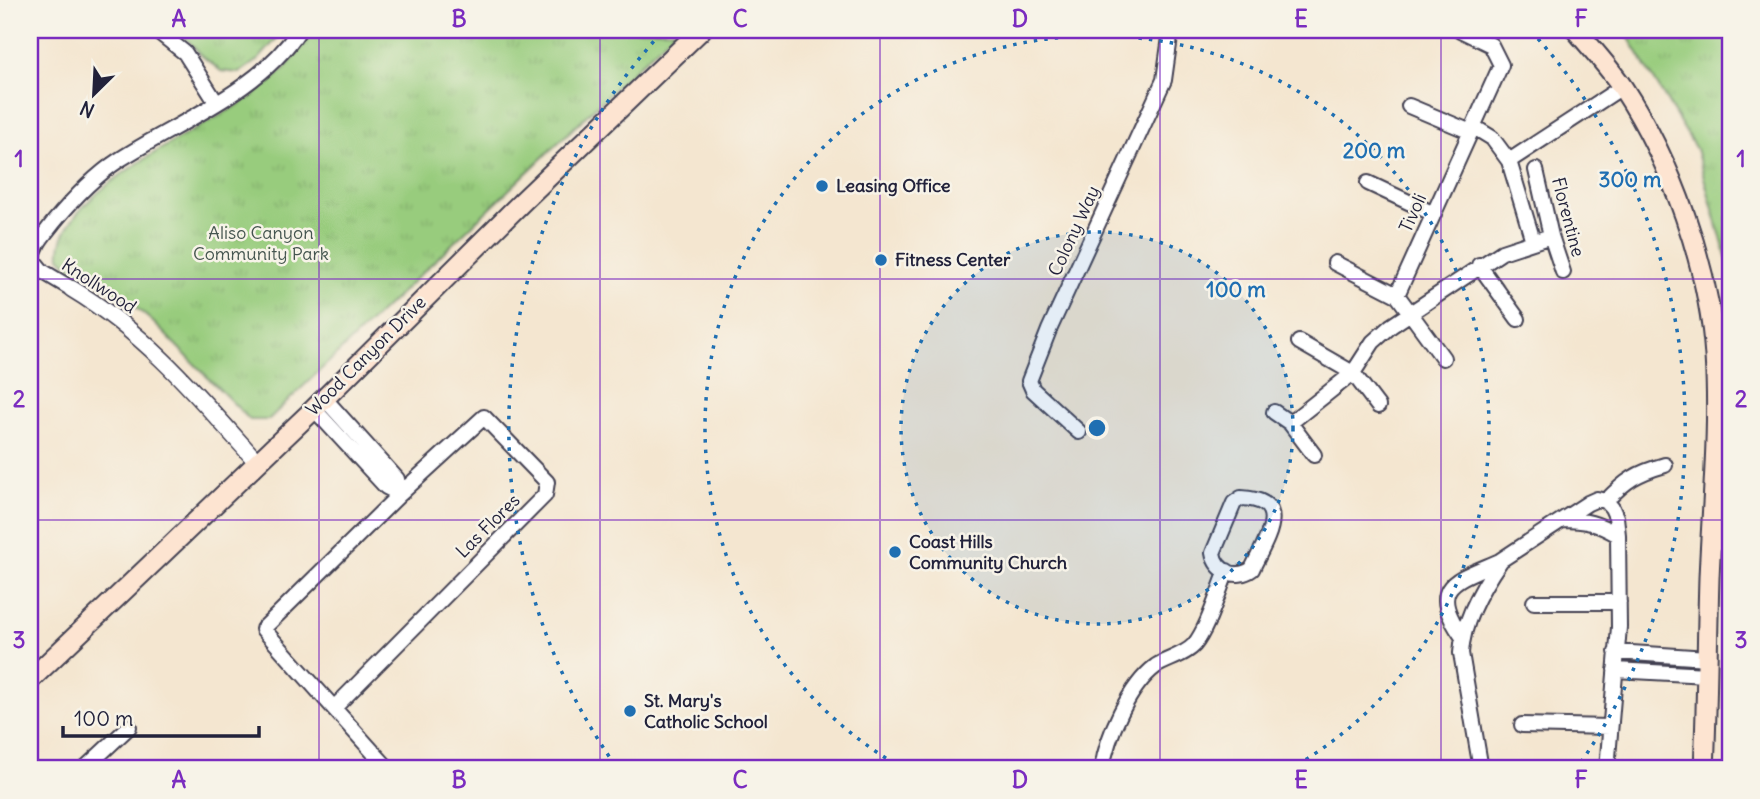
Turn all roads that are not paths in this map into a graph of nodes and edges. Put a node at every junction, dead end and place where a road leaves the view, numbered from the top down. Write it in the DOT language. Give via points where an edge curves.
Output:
graph roads {
  1 [pos="156,30"];
  2 [pos="299,30"];
  3 [pos="701,30"];
  4 [pos="1171,30"];
  5 [pos="1460,30"];
  6 [pos="1576,30"];
  7 [pos="1622,87"];
  8 [pos="216,102"];
  9 [pos="1409,106"];
  10 [pos="1472,130"];
  11 [pos="1509,161"];
  12 [pos="1536,170"];
  13 [pos="1368,183"];
  14 [pos="1434,214"];
  15 [pos="1551,236"];
  16 [pos="1533,241"];
  17 [pos="1335,263"];
  18 [pos="1479,265"];
  19 [pos="1563,272"];
  20 [pos="72,289"];
  21 [pos="1397,295"];
  22 [pos="1408,314"];
  23 [pos="1518,319"];
  24 [pos="1299,342"];
  25 [pos="1443,358"];
  26 [pos="1353,373"];
  27 [pos="319,403"];
  28 [pos="1378,407"];
  29 [pos="1274,412"];
  30 [pos="1290,423"];
  31 [pos="1079,432"];
  32 [pos="1314,455"];
  33 [pos="257,462"];
  34 [pos="1665,466"];
  35 [pos="400,494"];
  36 [pos="1606,501"];
  37 [pos="1562,520"];
  38 [pos="1618,535"];
  39 [pos="1501,560"];
  40 [pos="1227,571"];
  41 [pos="1534,602"];
  42 [pos="1619,602"];
  43 [pos="1462,636"];
  44 [pos="1616,653"];
  45 [pos="1707,666"];
  46 [pos="1615,670"];
  47 [pos="30,680"];
  48 [pos="334,708"];
  49 [pos="1522,725"];
  50 [pos="129,727"];
  51 [pos="1610,727"];
  52 [pos="385,765"];
  53 [pos="84,769"];
  54 [pos="1102,769"];
  55 [pos="1481,769"];
  56 [pos="1607,769"];
  57 [pos="1704,769"];
  1 -- 8 [label="street" via="185,53"];
  2 -- 8 [label="street" via="267,68"];
  3 -- 27 [label="main road, Wood Canyon Drive"];
  4 -- 31 [label="street, Colony Way" via="1164,80 1029,381"];
  5 -- 10 [label="street, Tivoli" via="1492,45 1502,65"];
  6 -- 7 [label="main road"];
  7 -- 11 [label="street"];
  7 -- 45 [label="main road" via="1672,182 1693,242 1715,353"];
  8 -- 20 [label="street, Knollwood" via="103,172 37,243 35,265"];
  9 -- 10 [label="street"];
  10 -- 11 [label="street" via="1492,138"];
  10 -- 14 [label="street, Tivoli"];
  11 -- 16 [label="street"];
  12 -- 15 [label="street, Florentine"];
  13 -- 14 [label="street"];
  14 -- 21 [label="street, Tivoli"];
  15 -- 16 [label="street"];
  15 -- 19 [label="street, Florentine"];
  16 -- 18 [label="street"];
  17 -- 21 [label="street"];
  18 -- 22 [label="street"];
  18 -- 23 [label="street"];
  20 -- 33 [label="street, Knollwood" via="156,352"];
  21 -- 22 [label="street"];
  22 -- 25 [label="street"];
  22 -- 26 [label="street" via="1373,342"];
  24 -- 26 [label="street"];
  26 -- 28 [label="street"];
  26 -- 30 [label="street"];
  27 -- 33 [label="main road, Wood Canyon Drive"];
  27 -- 35 [label="street" via="386,487"];
  29 -- 30 [label="street"];
  30 -- 32 [label="street"];
  33 -- 47 [label="main road, Wood Canyon Drive"];
  34 -- 36 [label="street" via="1623,483"];
  35 -- 48 [label="street, Las Flores" via="262,629"];
  35 -- 48 [label="street, Las Flores" via="484,417 547,482 545,495"];
  36 -- 37 [label="street" via="1597,499"];
  36 -- 38 [label="street" via="1616,517"];
  37 -- 38 [label="street" via="1585,520"];
  37 -- 39 [label="street"];
  38 -- 42 [label="street"];
  39 -- 43 [label="street"];
  39 -- 43 [label="street" via="1464,576 1446,593 1448,617"];
  40 -- 40 [label="street" via="1237,575 1252,569 1274,521 1272,510 1264,503 1251,498 1234,503 1213,553 1214,561"];
  40 -- 54 [label="street" via="1193,646 1157,666 1133,690 1109,741"];
  41 -- 42 [label="street"];
  42 -- 44 [label="street"];
  43 -- 55 [label="street"];
  44 -- 45 [label="street"];
  44 -- 46 [label="street"];
  45 -- 46 [label="street"];
  45 -- 57 [label="main road"];
  46 -- 51 [label="street"];
  48 -- 52 [label="street, Las Flores"];
  49 -- 51 [label="street"];
  50 -- 53 [label="street"];
  51 -- 56 [label="street"];
}
